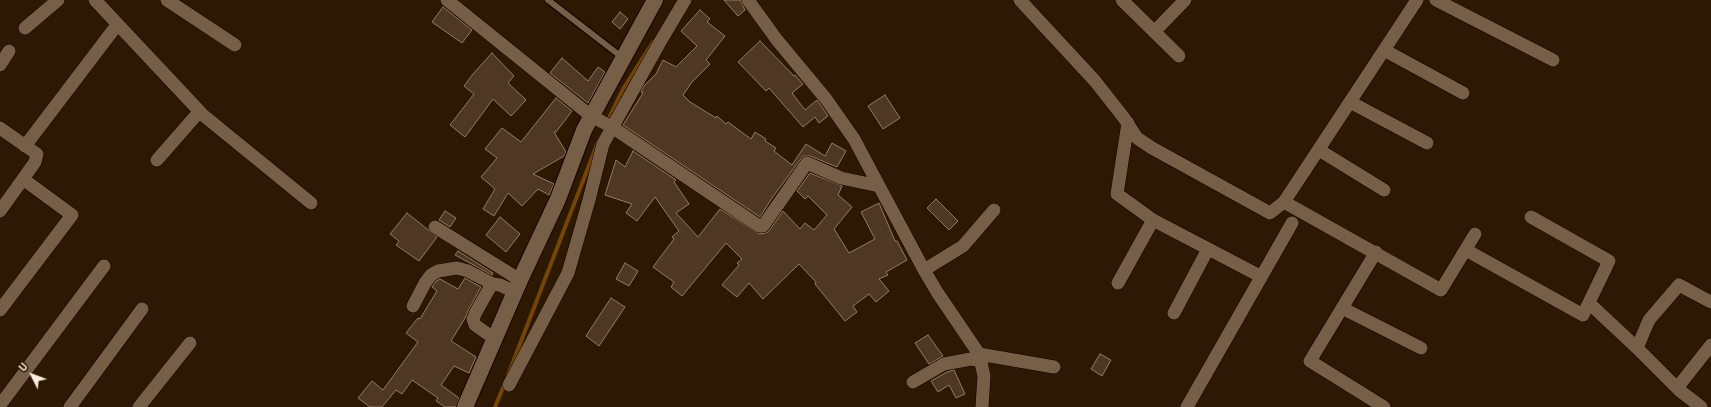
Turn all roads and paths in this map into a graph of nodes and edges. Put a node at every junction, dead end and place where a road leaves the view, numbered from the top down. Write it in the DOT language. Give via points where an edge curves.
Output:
graph roads {
  1 [pos="58,0"];
  2 [pos="95,0"];
  3 [pos="167,0"];
  4 [pos="447,0"];
  5 [pos="548,0"];
  6 [pos="655,0"];
  7 [pos="685,0"];
  8 [pos="748,0"];
  9 [pos="1020,0"];
  10 [pos="1122,0"];
  11 [pos="1185,0"];
  12 [pos="1416,0"];
  13 [pos="1436,0"];
  14 [pos="117,26"];
  15 [pos="25,28"];
  16 [pos="1154,32"];
  17 [pos="235,45"];
  18 [pos="1384,50"];
  19 [pos="9,51"];
  20 [pos="1179,56"];
  21 [pos="623,58"];
  22 [pos="1553,60"];
  23 [pos="0,65"];
  24 [pos="1463,93"];
  25 [pos="1350,102"];
  26 [pos="199,112"];
  27 [pos="594,118"];
  28 [pos="1128,123"];
  29 [pos="611,127"];
  30 [pos="0,128"];
  31 [pos="1427,143"];
  32 [pos="25,146"];
  33 [pos="1319,150"];
  34 [pos="157,160"];
  35 [pos="24,179"];
  36 [pos="879,186"];
  37 [pos="1384,190"];
  38 [pos="1284,202"];
  39 [pos="311,203"];
  40 [pos="994,210"];
  41 [pos="0,211"];
  42 [pos="1531,217"];
  43 [pos="1153,220"];
  44 [pos="1292,223"];
  45 [pos="435,227"];
  46 [pos="1475,234"];
  47 [pos="1208,249"];
  48 [pos="1466,250"];
  49 [pos="1376,252"];
  50 [pos="104,266"];
  51 [pos="924,270"];
  52 [pos="1260,276"];
  53 [pos="1118,283"];
  54 [pos="494,284"];
  55 [pos="518,286"];
  56 [pos="1711,302"];
  57 [pos="1589,303"];
  58 [pos="413,306"];
  59 [pos="1342,308"];
  60 [pos="0,310"];
  61 [pos="142,310"];
  62 [pos="1174,313"];
  63 [pos="495,339"];
  64 [pos="190,343"];
  65 [pos="1711,345"];
  66 [pos="1421,348"];
  67 [pos="1637,348"];
  68 [pos="980,358"];
  69 [pos="1054,367"];
  70 [pos="914,382"];
  71 [pos="510,385"];
  72 [pos="1677,388"];
  73 [pos="0,405"];
  74 [pos="4,407"];
  75 [pos="70,407"];
  76 [pos="139,407"];
  77 [pos="466,407"];
  78 [pos="982,407"];
  79 [pos="1187,407"];
  80 [pos="1384,407"];
  81 [pos="1701,407"];
  1 -- 15 [label="street"];
  2 -- 14 [label="street"];
  3 -- 17 [label="street"];
  4 -- 27 [label="street"];
  5 -- 21 [label="lane"];
  6 -- 21 [label="street"];
  7 -- 29 [label="street"];
  8 -- 36 [label="street" via="826,99 863,154"];
  9 -- 28 [label="street" via="1095,80"];
  10 -- 16 [label="street"];
  11 -- 16 [label="street"];
  12 -- 18 [label="street"];
  13 -- 22 [label="street"];
  14 -- 26 [label="street"];
  14 -- 32 [label="street"];
  16 -- 20 [label="street"];
  18 -- 24 [label="street"];
  18 -- 25 [label="street"];
  19 -- 23 [label="street"];
  21 -- 27 [label="street"];
  25 -- 31 [label="street"];
  25 -- 33 [label="street"];
  26 -- 34 [label="street"];
  26 -- 39 [label="street"];
  27 -- 29 [label="street"];
  27 -- 55 [label="street" via="570,164 558,199"];
  28 -- 38 [label="street" via="1137,138 1152,148 1270,213"];
  28 -- 43 [label="street" via="1117,194"];
  29 -- 36 [label="street" via="760,227 807,163 841,178"];
  29 -- 71 [label="street" via="598,157 589,200 568,273"];
  30 -- 32 [label="street"];
  32 -- 35 [label="street" via="37,154"];
  33 -- 37 [label="street"];
  33 -- 38 [label="street"];
  35 -- 41 [label="street"];
  35 -- 60 [label="street" via="72,215"];
  36 -- 51 [label="street"];
  38 -- 49 [label="street"];
  40 -- 51 [label="street" via="963,246"];
  42 -- 57 [label="street" via="1609,261"];
  43 -- 47 [label="street"];
  43 -- 53 [label="street"];
  44 -- 52 [label="street"];
  45 -- 55 [label="street"];
  46 -- 48 [label="street"];
  47 -- 52 [label="street"];
  47 -- 62 [label="street"];
  48 -- 49 [label="street" via="1441,290"];
  48 -- 57 [label="street" via="1583,315"];
  49 -- 59 [label="street"];
  50 -- 73 [label="street"];
  51 -- 68 [label="street"];
  52 -- 79 [label="street"];
  54 -- 55 [label="street"];
  54 -- 58 [label="street" via="457,268 438,271 425,283"];
  54 -- 63 [label="street" via="473,319 475,325"];
  55 -- 63 [label="street"];
  56 -- 67 [label="street" via="1679,285 1649,320"];
  57 -- 67 [label="street"];
  59 -- 66 [label="street"];
  59 -- 80 [label="street" via="1310,361"];
  61 -- 75 [label="street"];
  63 -- 77 [label="street"];
  64 -- 76 [label="street"];
  65 -- 72 [label="street"];
  67 -- 72 [label="street"];
  68 -- 69 [label="street"];
  68 -- 70 [label="street" via="944,364"];
  68 -- 78 [label="street" via="984,376"];
  72 -- 81 [label="street"];
  73 -- 74 [label="street"];
}
